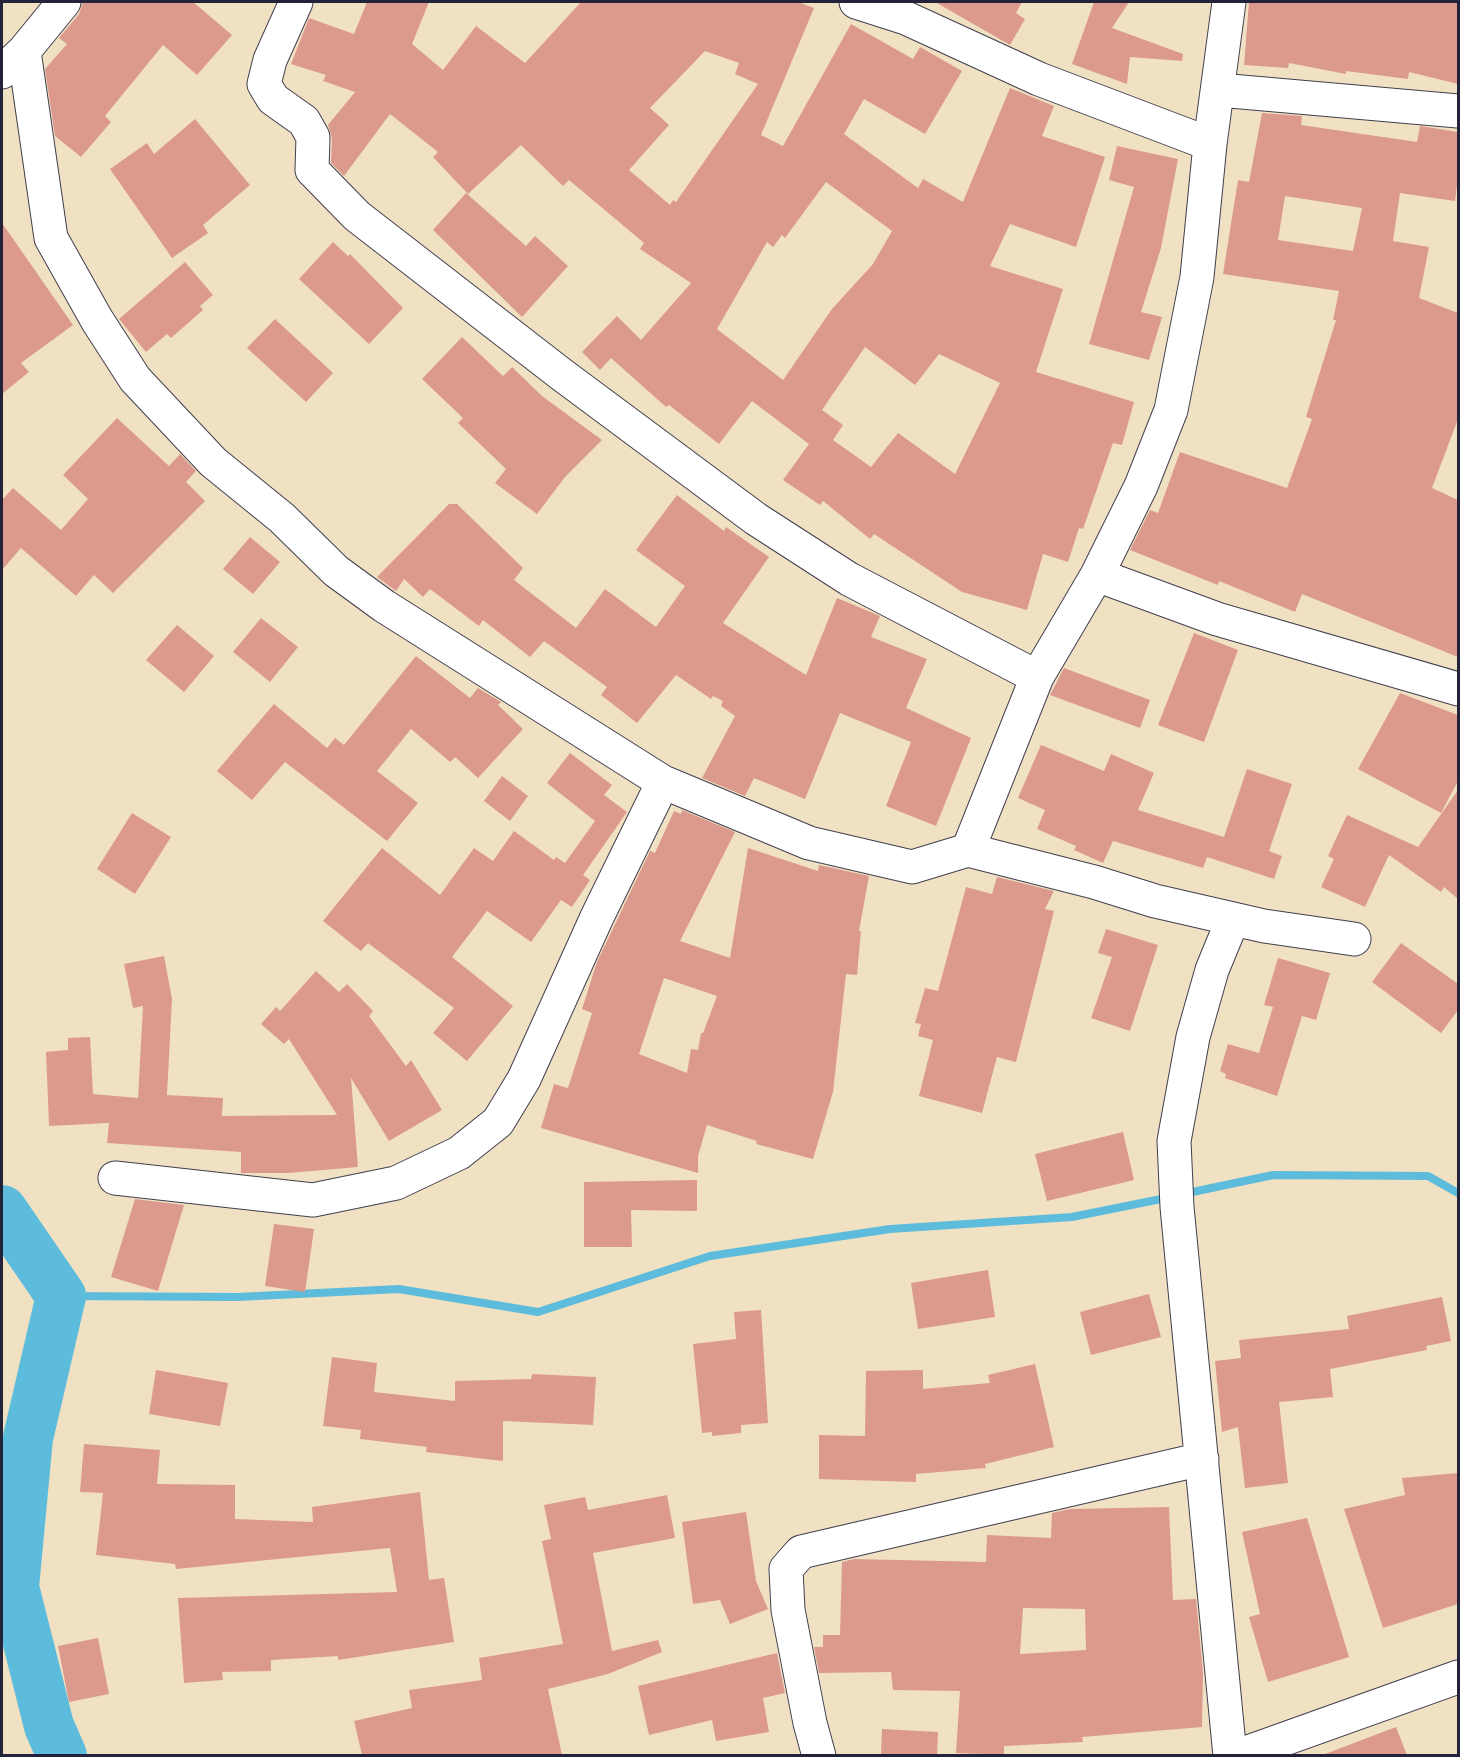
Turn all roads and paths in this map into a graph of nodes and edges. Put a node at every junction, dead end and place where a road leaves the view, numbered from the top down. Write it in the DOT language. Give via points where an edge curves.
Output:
graph roads {
  1 [pos="64,2"];
  2 [pos="296,2"];
  3 [pos="856,2"];
  4 [pos="1229,2"];
  5 [pos="910,10"];
  6 [pos="13,62"];
  7 [pos="1219,90"];
  8 [pos="1458,111"];
  9 [pos="1210,144"];
  10 [pos="1096,575"];
  11 [pos="1037,677"];
  12 [pos="1458,689"];
  13 [pos="663,782"];
  14 [pos="968,850"];
  15 [pos="1233,919"];
  16 [pos="1354,939"];
  17 [pos="115,1178"];
  18 [pos="1202,1459"];
  19 [pos="1458,1677"];
  20 [pos="819,1755"];
  21 [pos="1230,1755"];
  22 [pos="1237,1755"];
  1 -- 6 [label="street"];
  2 -- 11 [label="street" via="270,60 264,84 273,99 304,121 313,137 312,170 357,216 756,519 849,579"];
  3 -- 5 [label="street"];
  4 -- 7 [label="street"];
  5 -- 9 [label="street" via="1039,79"];
  6 -- 13 [label="street" via="51,238 96,320 135,379 213,462 282,518 336,571 384,606"];
  7 -- 8 [label="street"];
  7 -- 9 [label="street"];
  9 -- 10 [label="street" via="1197,277 1171,410 1141,486"];
  10 -- 11 [label="street"];
  10 -- 12 [label="street" via="1217,619"];
  11 -- 14 [label="street"];
  13 -- 14 [label="street" via="809,843 881,862 912,867"];
  13 -- 17 [label="street" via="524,1079 498,1122 459,1153 396,1183 314,1200"];
  14 -- 15 [label="street"];
  15 -- 16 [label="street"];
  15 -- 18 [label="street" via="1212,970 1193,1037 1174,1141"];
  18 -- 20 [label="street" via="801,1552 786,1569 788,1610"];
  18 -- 21 [label="street"];
  19 -- 22 [label="street"];
}
